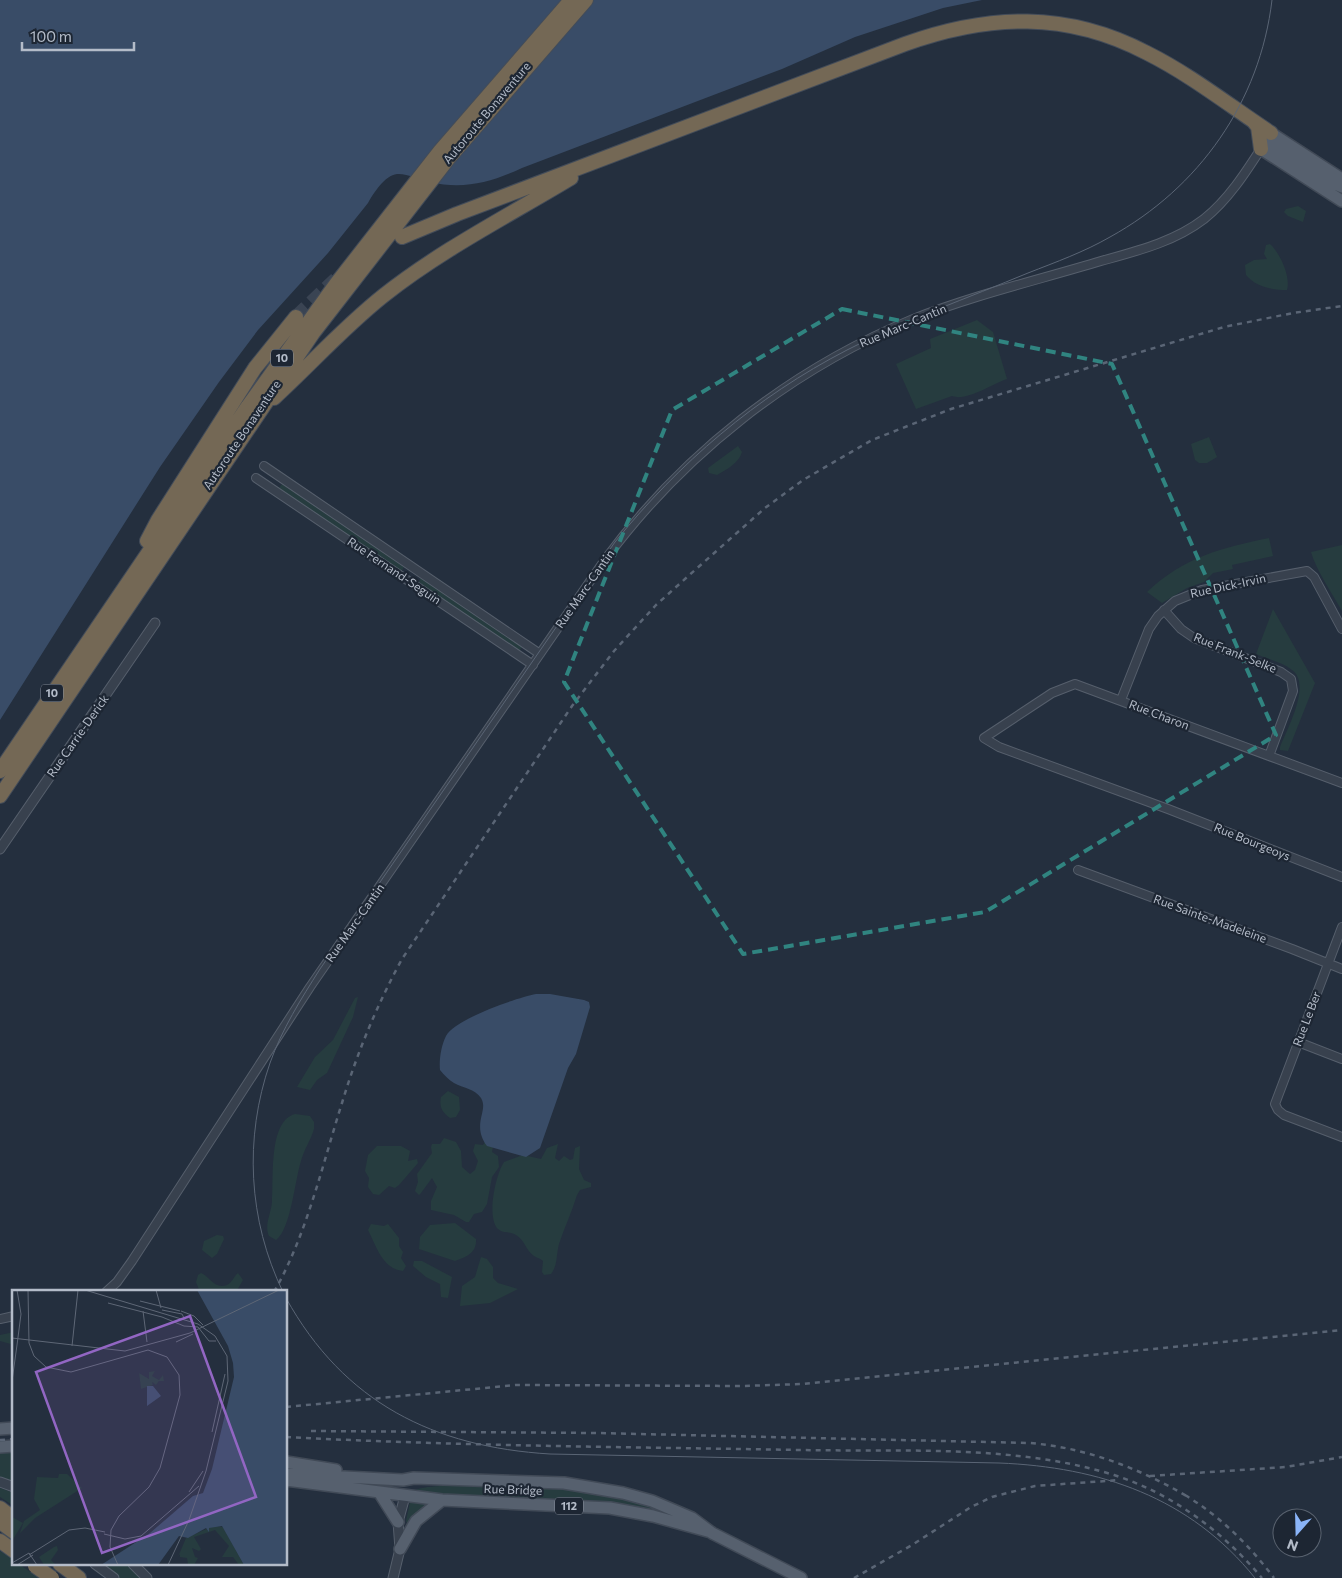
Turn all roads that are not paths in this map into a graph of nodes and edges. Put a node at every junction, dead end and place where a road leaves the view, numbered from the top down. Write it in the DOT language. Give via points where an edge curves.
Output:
graph roads {
  1 [pos="570,0"];
  2 [pos="586,0"];
  3 [pos="1266,141"];
  4 [pos="598,161"];
  5 [pos="1342,179"];
  6 [pos="1342,187"];
  7 [pos="409,198"];
  8 [pos="1342,201"];
  9 [pos="402,237"];
  10 [pos="296,317"];
  11 [pos="259,411"];
  12 [pos="264,466"];
  13 [pos="256,478"];
  14 [pos="125,585"];
  15 [pos="1164,610"];
  16 [pos="155,623"];
  17 [pos="1342,629"];
  18 [pos="540,654"];
  19 [pos="533,665"];
  20 [pos="1121,700"];
  21 [pos="984,738"];
  22 [pos="1269,756"];
  23 [pos="0,771"];
  24 [pos="1342,783"];
  25 [pos="0,796"];
  26 [pos="0,849"];
  27 [pos="1078,870"];
  28 [pos="1342,877"];
  29 [pos="1342,927"];
  30 [pos="1329,964"];
  31 [pos="1342,969"];
  32 [pos="1298,1042"];
  33 [pos="1342,1059"];
  34 [pos="1342,1137"];
  35 [pos="108,1290"];
  36 [pos="288,1467"];
  37 [pos="316,1475"];
  38 [pos="414,1478"];
  39 [pos="288,1480"];
  40 [pos="0,1482"];
  41 [pos="12,1487"];
  42 [pos="374,1491"];
  43 [pos="405,1496"];
  44 [pos="442,1500"];
  45 [pos="0,1501"];
  46 [pos="0,1508"];
  47 [pos="12,1509"];
  48 [pos="12,1517"];
  49 [pos="0,1522"];
  50 [pos="398,1522"];
  51 [pos="12,1531"];
  52 [pos="712,1533"];
  53 [pos="0,1541"];
  54 [pos="400,1549"];
  55 [pos="12,1550"];
  56 [pos="36,1566"];
  57 [pos="98,1566"];
  58 [pos="135,1566"];
  59 [pos="53,1573"];
  60 [pos="76,1576"];
  61 [pos="114,1578"];
  62 [pos="147,1578"];
  63 [pos="393,1578"];
  64 [pos="801,1578"];
  1 -- 7 [label="highway, Autoroute Bonaventure / 10" via="500,80"];
  2 -- 7 [label="highway, Autoroute Bonaventure / 10"];
  3 -- 4 [label="highway" via="1254,122 1167,64 1126,43 1062,24 1016,20 974,25 920,39"];
  3 -- 5 [label="main road"];
  3 -- 6 [label="main road"];
  3 -- 8 [label="main road"];
  3 -- 18 [label="street, Rue Marc-Cantin" via="1215,208 1201,221 1174,237 927,314 859,344 784,388 718,438 652,502 604,561"];
  4 -- 9 [label="highway"];
  4 -- 11 [label="highway" via="392,289"];
  7 -- 11 [label="highway, Autoroute Bonaventure / 10"];
  7 -- 14 [label="highway, Autoroute Bonaventure / 10" via="295,340"];
  10 -- 14 [label="highway" via="261,360 158,520"];
  11 -- 25 [label="highway, Autoroute Bonaventure / 10"];
  12 -- 18 [label="street, Rue Fernand-Seguin"];
  13 -- 19 [label="street, Rue Fernand-Seguin"];
  14 -- 23 [label="highway, Autoroute Bonaventure / 10"];
  15 -- 17 [label="street, Rue Dick-Irvin" via="1174,601 1197,591 1307,571 1314,577"];
  15 -- 20 [label="street, Rue Dick-Irvin" via="1149,629"];
  15 -- 22 [label="street, Rue Frank-Selke" via="1178,627 1194,638 1292,679 1293,690"];
  16 -- 26 [label="street, Rue Carrie-Derick"];
  18 -- 19 [label="street, Rue Marc-Cantin"];
  19 -- 35 [label="street, Rue Marc-Cantin" via="310,987 132,1261"];
  20 -- 21 [label="street, Rue Charon" via="1084,686 1069,685"];
  20 -- 22 [label="street, Rue Charon"];
  21 -- 28 [label="street, Rue Bourgeoys" via="998,747"];
  22 -- 24 [label="street, Rue Charon"];
  27 -- 30 [label="street, Rue Sainte-Madeleine"];
  29 -- 30 [label="street, Rue Le Ber"];
  30 -- 31 [label="street, Rue Sainte-Madeleine"];
  30 -- 32 [label="street, Rue Le Ber"];
  32 -- 33 [label="street"];
  32 -- 34 [label="street, Rue Le Ber" via="1276,1100 1278,1110"];
  36 -- 37 [label="main road, Rue Bridge / 112"];
  36 -- 38 [label="main road, Rue Bridge / 112" via="308,1466"];
  37 -- 38 [label="main road, Rue Bridge / 112"];
  37 -- 42 [label="main road, Rue Bridge / 112"];
  38 -- 43 [label="main road"];
  38 -- 52 [label="main road, Rue Bridge / 112" via="564,1483 603,1488 666,1506 697,1521"];
  39 -- 42 [label="main road, Rue Bridge / 112"];
  40 -- 41 [label="street"];
  42 -- 43 [label="main road, Rue Bridge / 112"];
  42 -- 50 [label="main road"];
  43 -- 44 [label="main road, Rue Bridge / 112"];
  43 -- 50 [label="street"];
  44 -- 52 [label="main road, Rue Bridge / 112" via="610,1508 658,1517"];
  44 -- 54 [label="main road" via="416,1521"];
  45 -- 47 [label="street"];
  46 -- 48 [label="highway"];
  49 -- 51 [label="highway"];
  50 -- 54 [label="street"];
  52 -- 64 [label="main road, Rue Bridge / 112"];
  53 -- 55 [label="highway"];
  54 -- 63 [label="street"];
  56 -- 59 [label="highway, bridge"];
  57 -- 61 [label="street"];
  58 -- 62 [label="street"];
  59 -- 60 [label="highway"];
}
